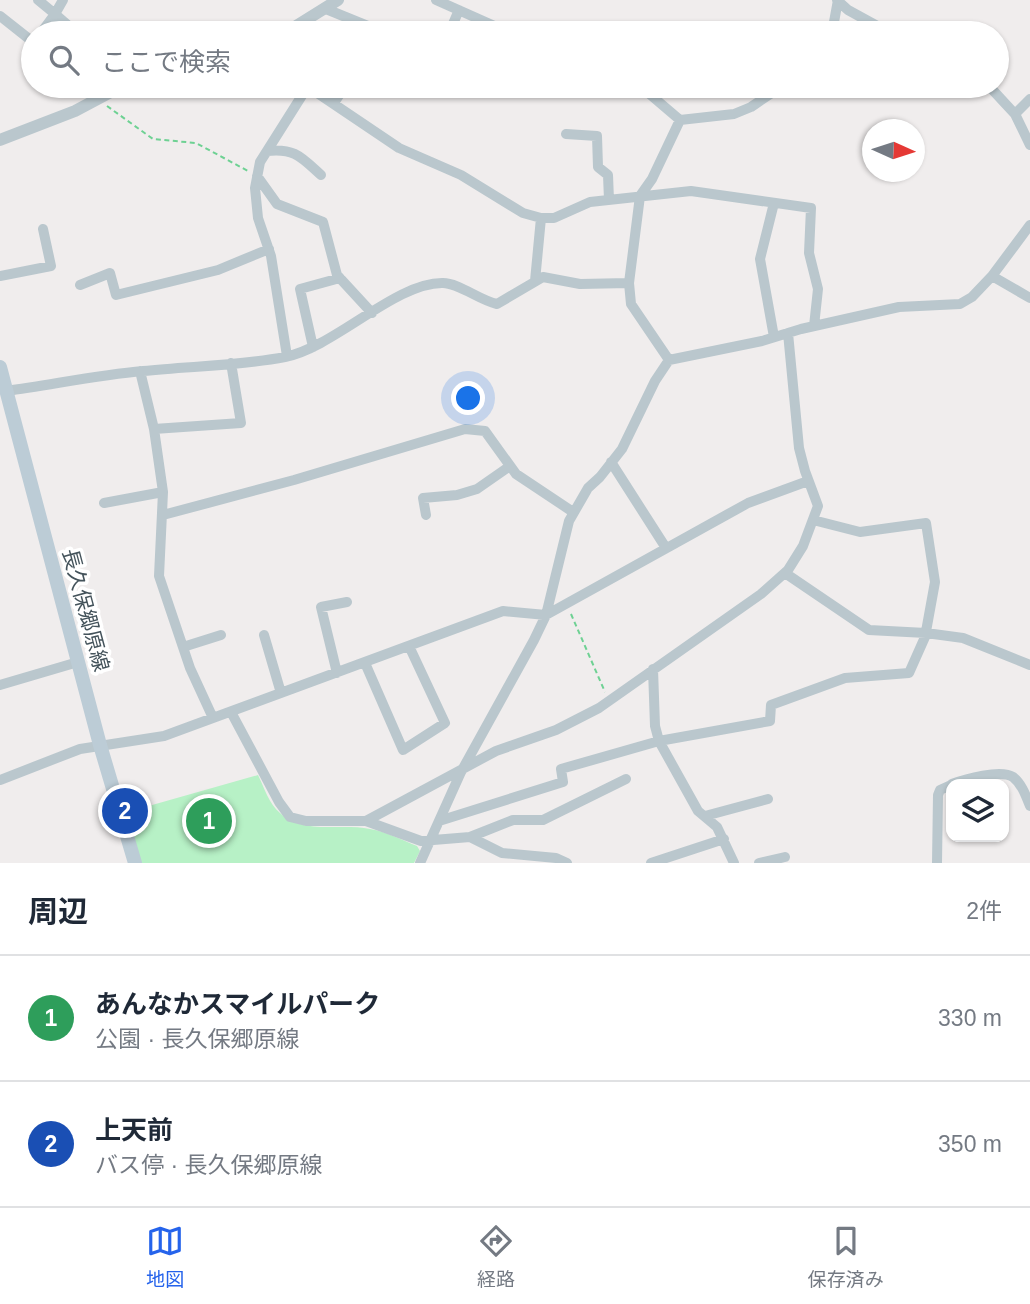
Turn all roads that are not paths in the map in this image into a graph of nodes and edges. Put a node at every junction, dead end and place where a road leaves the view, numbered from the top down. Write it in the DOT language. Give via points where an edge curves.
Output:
graph roads {
  1 [pos="38,0"];
  2 [pos="63,0"];
  3 [pos="338,0"];
  4 [pos="436,0"];
  5 [pos="838,0"];
  6 [pos="326,9"];
  7 [pos="459,10"];
  8 [pos="55,14"];
  9 [pos="0,16"];
  10 [pos="50,21"];
  11 [pos="63,21"];
  12 [pos="306,21"];
  13 [pos="356,21"];
  14 [pos="454,21"];
  15 [pos="483,21"];
  16 [pos="834,21"];
  17 [pos="868,21"];
  18 [pos="21,33"];
  19 [pos="99,98"];
  20 [pos="300,98"];
  21 [pos="326,98"];
  22 [pos="337,98"];
  23 [pos="654,98"];
  24 [pos="764,98"];
  25 [pos="1001,98"];
  26 [pos="1030,99"];
  27 [pos="334,103"];
  28 [pos="1016,114"];
  29 [pos="680,120"];
  30 [pos="566,134"];
  31 [pos="0,140"];
  32 [pos="1030,145"];
  33 [pos="267,151"];
  34 [pos="321,175"];
  35 [pos="257,176"];
  36 [pos="640,196"];
  37 [pos="609,200"];
  38 [pos="774,203"];
  39 [pos="541,218"];
  40 [pos="1030,225"];
  41 [pos="43,229"];
  42 [pos="269,249"];
  43 [pos="0,276"];
  44 [pos="992,276"];
  45 [pos="340,278"];
  46 [pos="535,281"];
  47 [pos="629,283"];
  48 [pos="80,285"];
  49 [pos="1030,298"];
  50 [pos="372,313"];
  51 [pos="814,326"];
  52 [pos="788,333"];
  53 [pos="774,337"];
  54 [pos="313,347"];
  55 [pos="287,356"];
  56 [pos="669,360"];
  57 [pos="230,363"];
  58 [pos="0,368"];
  59 [pos="141,371"];
  60 [pos="6,391"];
  61 [pos="154,429"];
  62 [pos="611,462"];
  63 [pos="510,466"];
  64 [pos="808,481"];
  65 [pos="163,492"];
  66 [pos="104,503"];
  67 [pos="573,512"];
  68 [pos="163,515"];
  69 [pos="426,515"];
  70 [pos="813,520"];
  71 [pos="666,548"];
  72 [pos="785,573"];
  73 [pos="347,601"];
  74 [pos="546,615"];
  75 [pos="926,633"];
  76 [pos="221,635"];
  77 [pos="264,635"];
  78 [pos="409,646"];
  79 [pos="183,647"];
  80 [pos="78,662"];
  81 [pos="365,663"];
  82 [pos="1030,665"];
  83 [pos="653,669"];
  84 [pos="337,673"];
  85 [pos="0,685"];
  86 [pos="281,693"];
  87 [pos="231,712"];
  88 [pos="213,718"];
  89 [pos="659,741"];
  90 [pos="100,745"];
  91 [pos="461,772"];
  92 [pos="626,779"];
  93 [pos="972,779"];
  94 [pos="0,780"];
  95 [pos="946,787"];
  96 [pos="768,799"];
  97 [pos="1030,807"];
  98 [pos="705,817"];
  99 [pos="366,821"];
  100 [pos="439,821"];
  101 [pos="470,837"];
  102 [pos="724,839"];
  103 [pos="430,841"];
  104 [pos="785,857"];
  105 [pos="135,863"];
  106 [pos="420,863"];
  107 [pos="567,863"];
  108 [pos="651,863"];
  109 [pos="734,863"];
  110 [pos="759,863"];
  111 [pos="937,863"];
  1 -- 8 [label="street"];
  2 -- 8 [label="street"];
  3 -- 6 [label="street"];
  4 -- 7 [label="street"];
  5 -- 16 [label="street"];
  5 -- 17 [label="street"];
  6 -- 12 [label="street"];
  6 -- 13 [label="street"];
  7 -- 14 [label="street"];
  7 -- 15 [label="street"];
  8 -- 10 [label="street"];
  8 -- 11 [label="street"];
  9 -- 18 [label="street"];
  19 -- 31 [label="street"];
  20 -- 33 [label="street"];
  21 -- 27 [label="street"];
  22 -- 27 [label="street"];
  23 -- 29 [label="street"];
  24 -- 29 [label="street" via="734,114"];
  25 -- 28 [label="street"];
  26 -- 28 [label="street"];
  27 -- 39 [label="street" via="399,148"];
  28 -- 32 [label="street"];
  29 -- 36 [label="street"];
  30 -- 37 [label="street" via="597,136 598,167 608,175"];
  33 -- 34 [label="street" via="284,149 298,155"];
  33 -- 35 [label="street"];
  35 -- 42 [label="street" via="258,218"];
  35 -- 45 [label="street" via="277,204 323,222"];
  36 -- 37 [label="street"];
  36 -- 38 [label="street" via="691,191"];
  36 -- 47 [label="street"];
  37 -- 39 [label="street"];
  38 -- 51 [label="street" via="811,208 809,253 818,289"];
  38 -- 53 [label="street" via="760,259"];
  39 -- 46 [label="street"];
  40 -- 44 [label="street"];
  41 -- 43 [label="street" via="51,266"];
  42 -- 48 [label="street" via="218,270 116,295 110,273"];
  42 -- 55 [label="street"];
  44 -- 49 [label="street"];
  44 -- 51 [label="street" via="960,304 899,307"];
  45 -- 50 [label="street"];
  45 -- 54 [label="street" via="300,289"];
  46 -- 47 [label="street" via="543,277 580,284"];
  46 -- 50 [label="street" via="497,304 447,283 435,283"];
  47 -- 56 [label="street" via="631,304"];
  50 -- 54 [label="street"];
  51 -- 52 [label="street"];
  52 -- 53 [label="street"];
  52 -- 64 [label="street" via="799,449"];
  53 -- 56 [label="street"];
  54 -- 55 [label="street"];
  55 -- 57 [label="street"];
  56 -- 62 [label="street"];
  57 -- 59 [label="street"];
  57 -- 61 [label="street" via="241,423"];
  58 -- 60 [label="main road, 長久保郷原線"];
  59 -- 60 [label="street"];
  59 -- 61 [label="street"];
  60 -- 80 [label="main road, 長久保郷原線"];
  61 -- 65 [label="street"];
  62 -- 67 [label="street"];
  62 -- 71 [label="street"];
  63 -- 67 [label="street"];
  63 -- 68 [label="street" via="485,431 466,429"];
  63 -- 69 [label="street" via="477,489 423,498"];
  64 -- 70 [label="street" via="818,506"];
  64 -- 71 [label="street" via="748,503"];
  65 -- 66 [label="street"];
  65 -- 68 [label="street"];
  67 -- 74 [label="street"];
  68 -- 79 [label="street" via="159,576"];
  70 -- 72 [label="street"];
  70 -- 75 [label="street" via="860,531 926,523 935,582"];
  71 -- 74 [label="street"];
  72 -- 75 [label="street" via="869,630"];
  72 -- 83 [label="street"];
  73 -- 84 [label="street" via="321,607"];
  74 -- 78 [label="street" via="503,611"];
  74 -- 91 [label="street"];
  75 -- 82 [label="street" via="963,638"];
  75 -- 89 [label="street" via="908,673 845,678 771,705 770,721"];
  76 -- 79 [label="street"];
  77 -- 86 [label="street"];
  78 -- 81 [label="street"];
  78 -- 81 [label="street" via="445,723 403,750"];
  79 -- 88 [label="street"];
  80 -- 85 [label="street"];
  80 -- 90 [label="main road, 長久保郷原線"];
  81 -- 84 [label="street"];
  83 -- 89 [label="street"];
  83 -- 91 [label="street" via="556,730 496,751"];
  84 -- 86 [label="street"];
  86 -- 87 [label="street"];
  87 -- 88 [label="street"];
  87 -- 99 [label="street" via="290,817"];
  88 -- 90 [label="street" via="163,736"];
  89 -- 98 [label="street"];
  89 -- 100 [label="street" via="561,769 564,782"];
  90 -- 94 [label="street"];
  90 -- 105 [label="main road, 長久保郷原線"];
  91 -- 99 [label="street"];
  91 -- 100 [label="street"];
  92 -- 101 [label="street" via="543,820 513,820"];
  93 -- 97 [label="street" via="1007,774 1022,787"];
  95 -- 111 [label="street" via="938,795"];
  96 -- 98 [label="street"];
  98 -- 102 [label="street"];
  99 -- 103 [label="street"];
  100 -- 103 [label="street"];
  101 -- 103 [label="street"];
  101 -- 107 [label="street" via="502,853"];
  102 -- 108 [label="street"];
  102 -- 109 [label="street"];
  103 -- 106 [label="street"];
  104 -- 110 [label="street"];
}
